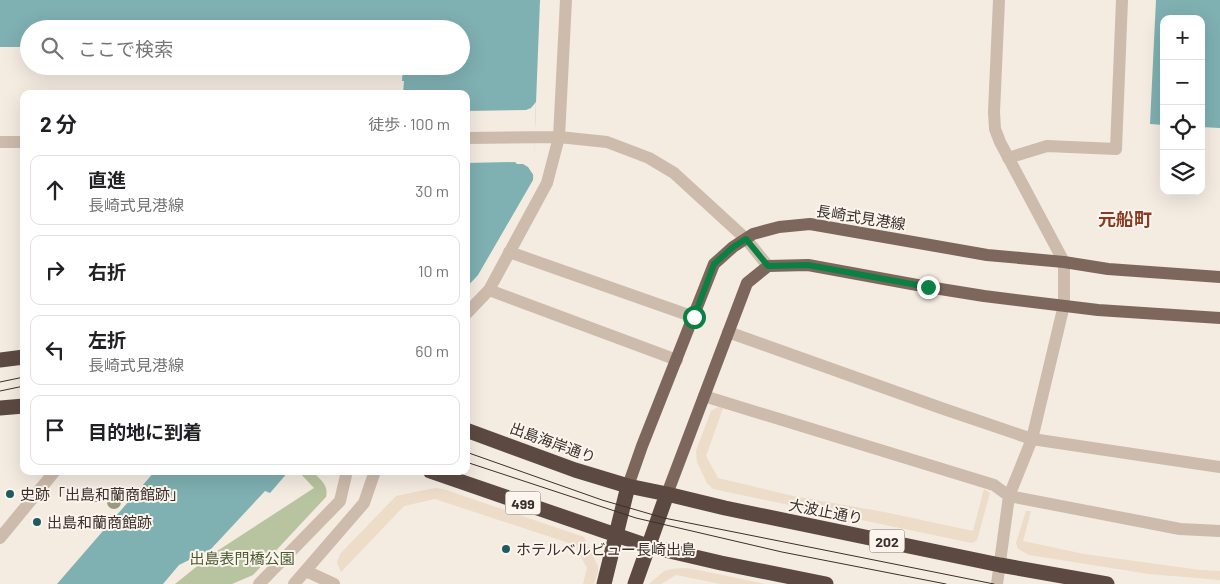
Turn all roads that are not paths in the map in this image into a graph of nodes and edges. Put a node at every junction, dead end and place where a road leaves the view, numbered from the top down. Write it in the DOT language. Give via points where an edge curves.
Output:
graph roads {
  1 [pos="566,0"];
  2 [pos="998,0"];
  3 [pos="1122,0"];
  4 [pos="559,137"];
  5 [pos="470,138"];
  6 [pos="0,142"];
  7 [pos="20,142"];
  8 [pos="1008,158"];
  9 [pos="746,239"];
  10 [pos="509,252"];
  11 [pos="1064,262"];
  12 [pos="768,266"];
  13 [pos="1220,277"];
  14 [pos="489,290"];
  15 [pos="1064,305"];
  16 [pos="470,310"];
  17 [pos="694,317"];
  18 [pos="1220,318"];
  19 [pos="728,332"];
  20 [pos="20,358"];
  21 [pos="0,360"];
  22 [pos="676,360"];
  23 [pos="704,396"];
  24 [pos="20,406"];
  25 [pos="0,408"];
  26 [pos="470,431"];
  27 [pos="1032,439"];
  28 [pos="1220,466"];
  29 [pos="52,475"];
  30 [pos="346,475"];
  31 [pos="374,475"];
  32 [pos="442,475"];
  33 [pos="628,486"];
  34 [pos="667,494"];
  35 [pos="1009,496"];
  36 [pos="1220,531"];
  37 [pos="615,535"];
  38 [pos="0,538"];
  39 [pos="648,546"];
  40 [pos="1000,565"];
  41 [pos="306,572"];
  42 [pos="258,584"];
  43 [pos="294,584"];
  44 [pos="334,584"];
  45 [pos="604,584"];
  46 [pos="635,584"];
  47 [pos="826,584"];
  48 [pos="997,584"];
  49 [pos="1107,584"];
  1 -- 4 [label="street"];
  2 -- 8 [label="street" via="995,129"];
  3 -- 8 [label="street" via="1116,149 1047,146"];
  4 -- 5 [label="street"];
  4 -- 9 [label="street" via="607,142 649,158 674,174"];
  4 -- 10 [label="street" via="547,183"];
  6 -- 7 [label="street"];
  8 -- 11 [label="street"];
  9 -- 11 [label="main road, 長崎式見港線" via="778,227 810,224 987,255"];
  9 -- 12 [label="street"];
  9 -- 17 [label="main road, 長崎式見港線" via="714,264"];
  10 -- 14 [label="street"];
  10 -- 17 [label="street"];
  11 -- 13 [label="main road, 長崎式見港線" via="1108,269"];
  11 -- 15 [label="street"];
  12 -- 15 [label="main road" via="808,265 928,287"];
  12 -- 19 [label="main road" via="747,283"];
  14 -- 16 [label="street"];
  14 -- 22 [label="street"];
  15 -- 18 [label="main road"];
  15 -- 27 [label="street"];
  17 -- 22 [label="main road, 長崎式見港線"];
  19 -- 23 [label="main road"];
  19 -- 27 [label="street"];
  20 -- 21 [label="highway"];
  22 -- 33 [label="main road, 長崎式見港線"];
  23 -- 34 [label="main road"];
  23 -- 35 [label="street" via="994,485"];
  24 -- 25 [label="highway"];
  26 -- 33 [label="highway, 出島海岸通り"];
  27 -- 28 [label="street"];
  27 -- 35 [label="street"];
  29 -- 38 [label="street"];
  30 -- 42 [label="street" via="340,501"];
  31 -- 41 [label="street" via="364,503"];
  32 -- 37 [label="highway, 499"];
  33 -- 34 [label="highway, 大波止通り / 202"];
  33 -- 37 [label="highway"];
  34 -- 39 [label="highway"];
  34 -- 40 [label="highway, 大波止通り / 202"];
  35 -- 36 [label="street" via="1180,529"];
  35 -- 40 [label="street"];
  37 -- 39 [label="highway"];
  37 -- 45 [label="highway"];
  39 -- 46 [label="highway"];
  39 -- 47 [label="highway"];
  40 -- 48 [label="street"];
  40 -- 49 [label="highway, 大波止通り / 202"];
  41 -- 43 [label="street"];
  41 -- 44 [label="street"];
}
